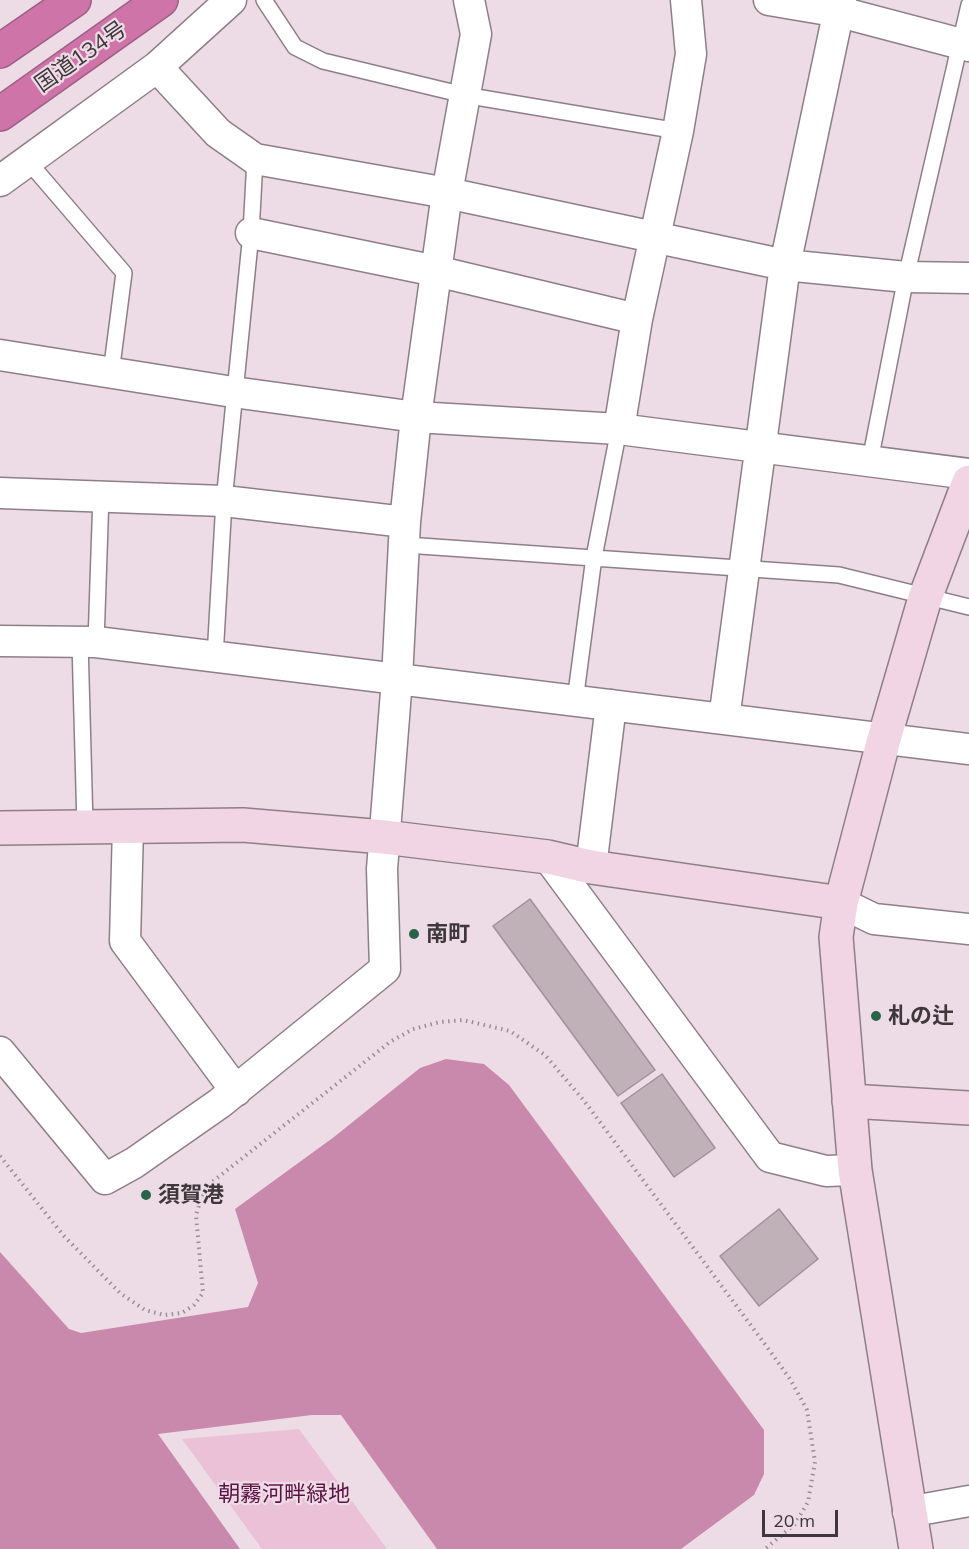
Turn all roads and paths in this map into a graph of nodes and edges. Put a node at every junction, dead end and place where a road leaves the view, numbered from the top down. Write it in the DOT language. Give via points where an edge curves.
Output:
graph roads {
  1 [pos="74,0"];
  2 [pos="161,0"];
  3 [pos="231,0"];
  4 [pos="264,0"];
  5 [pos="469,0"];
  6 [pos="686,0"];
  7 [pos="769,0"];
  8 [pos="969,5"];
  9 [pos="841,6"];
  10 [pos="964,44"];
  11 [pos="0,51"];
  12 [pos="157,67"];
  13 [pos="464,95"];
  14 [pos="0,114"];
  15 [pos="678,131"];
  16 [pos="255,159"];
  17 [pos="27,160"];
  18 [pos="0,181"];
  19 [pos="447,193"];
  20 [pos="251,233"];
  21 [pos="656,239"];
  22 [pos="785,265"];
  23 [pos="436,271"];
  24 [pos="906,277"];
  25 [pos="969,278"];
  26 [pos="637,319"];
  27 [pos="0,355"];
  28 [pos="111,373"];
  29 [pos="233,392"];
  30 [pos="416,417"];
  31 [pos="619,429"];
  32 [pos="762,446"];
  33 [pos="870,461"];
  34 [pos="969,474"];
  35 [pos="969,482"];
  36 [pos="0,493"];
  37 [pos="101,495"];
  38 [pos="224,501"];
  39 [pos="405,533"];
  40 [pos="594,557"];
  41 [pos="747,567"];
  42 [pos="925,598"];
  43 [pos="969,606"];
  44 [pos="0,641"];
  45 [pos="88,642"];
  46 [pos="215,657"];
  47 [pos="397,679"];
  48 [pos="575,701"];
  49 [pos="611,705"];
  50 [pos="724,719"];
  51 [pos="884,739"];
  52 [pos="969,749"];
  53 [pos="85,826"];
  54 [pos="128,827"];
  55 [pos="0,828"];
  56 [pos="384,837"];
  57 [pos="548,857"];
  58 [pos="591,867"];
  59 [pos="841,903"];
  60 [pos="969,929"];
  61 [pos="0,1052"];
  62 [pos="236,1091"];
  63 [pos="849,1101"];
  64 [pos="969,1108"];
  65 [pos="0,1156"];
  66 [pos="855,1170"];
  67 [pos="969,1501"];
  68 [pos="908,1512"];
  69 [pos="765,1549"];
  70 [pos="916,1549"];
  1 -- 11 [label="highway"];
  2 -- 14 [label="highway, 国道134号"];
  3 -- 12 [label="street"];
  4 -- 13 [label="lane" via="295,47 323,61"];
  5 -- 13 [label="street" via="476,34"];
  6 -- 15 [label="street" via="691,54"];
  7 -- 9 [label="street"];
  8 -- 10 [label="lane"];
  9 -- 10 [label="street"];
  9 -- 22 [label="street"];
  10 -- 24 [label="lane"];
  12 -- 16 [label="street" via="218,133"];
  12 -- 17 [label="street"];
  13 -- 15 [label="lane"];
  13 -- 19 [label="street"];
  15 -- 21 [label="street"];
  16 -- 19 [label="street"];
  16 -- 20 [label="lane"];
  17 -- 18 [label="street"];
  17 -- 28 [label="lane" via="124,273"];
  19 -- 21 [label="street"];
  19 -- 23 [label="street"];
  20 -- 23 [label="street"];
  20 -- 29 [label="lane"];
  21 -- 22 [label="street"];
  21 -- 26 [label="street"];
  22 -- 24 [label="street"];
  22 -- 32 [label="street"];
  23 -- 26 [label="street"];
  23 -- 30 [label="street"];
  24 -- 25 [label="street"];
  24 -- 33 [label="lane"];
  26 -- 31 [label="street"];
  27 -- 28 [label="street"];
  28 -- 29 [label="street"];
  29 -- 30 [label="street"];
  29 -- 38 [label="lane"];
  30 -- 31 [label="street"];
  30 -- 39 [label="street"];
  31 -- 32 [label="street"];
  31 -- 40 [label="lane"];
  32 -- 33 [label="street"];
  32 -- 41 [label="street"];
  33 -- 34 [label="street"];
  35 -- 42 [label="street"];
  36 -- 37 [label="street"];
  37 -- 38 [label="street"];
  37 -- 45 [label="lane"];
  38 -- 39 [label="street"];
  38 -- 46 [label="lane"];
  39 -- 40 [label="lane"];
  39 -- 47 [label="street"];
  40 -- 41 [label="lane"];
  40 -- 48 [label="lane"];
  41 -- 42 [label="lane" via="839,575"];
  41 -- 50 [label="street"];
  42 -- 43 [label="lane"];
  42 -- 51 [label="street"];
  44 -- 45 [label="street"];
  45 -- 46 [label="street"];
  45 -- 53 [label="lane"];
  46 -- 47 [label="street"];
  47 -- 48 [label="street"];
  47 -- 56 [label="street"];
  48 -- 49 [label="street"];
  49 -- 50 [label="street"];
  49 -- 58 [label="street"];
  50 -- 51 [label="street"];
  51 -- 52 [label="street"];
  51 -- 59 [label="street"];
  53 -- 54 [label="street"];
  53 -- 55 [label="street"];
  54 -- 56 [label="street" via="243,825"];
  54 -- 62 [label="street" via="125,941"];
  56 -- 57 [label="street"];
  56 -- 62 [label="street" via="385,969"];
  57 -- 58 [label="street"];
  57 -- 66 [label="street" via="770,1157 826,1171"];
  58 -- 59 [label="street"];
  59 -- 60 [label="street" via="874,919"];
  59 -- 63 [label="street" via="836,937"];
  61 -- 62 [label="street" via="105,1179"];
  63 -- 64 [label="street"];
  63 -- 66 [label="street"];
  65 -- 69 [label="path" via="63,1235 120,1293 145,1310 164,1315 182,1312 203,1293 196,1215 212,1182 226,1170 390,1042 413,1029 464,1020 510,1031 545,1055 585,1102 767,1347 807,1410 815,1462 808,1502 795,1524"];
  66 -- 68 [label="street"];
  67 -- 68 [label="street"];
  68 -- 70 [label="street"];
}
